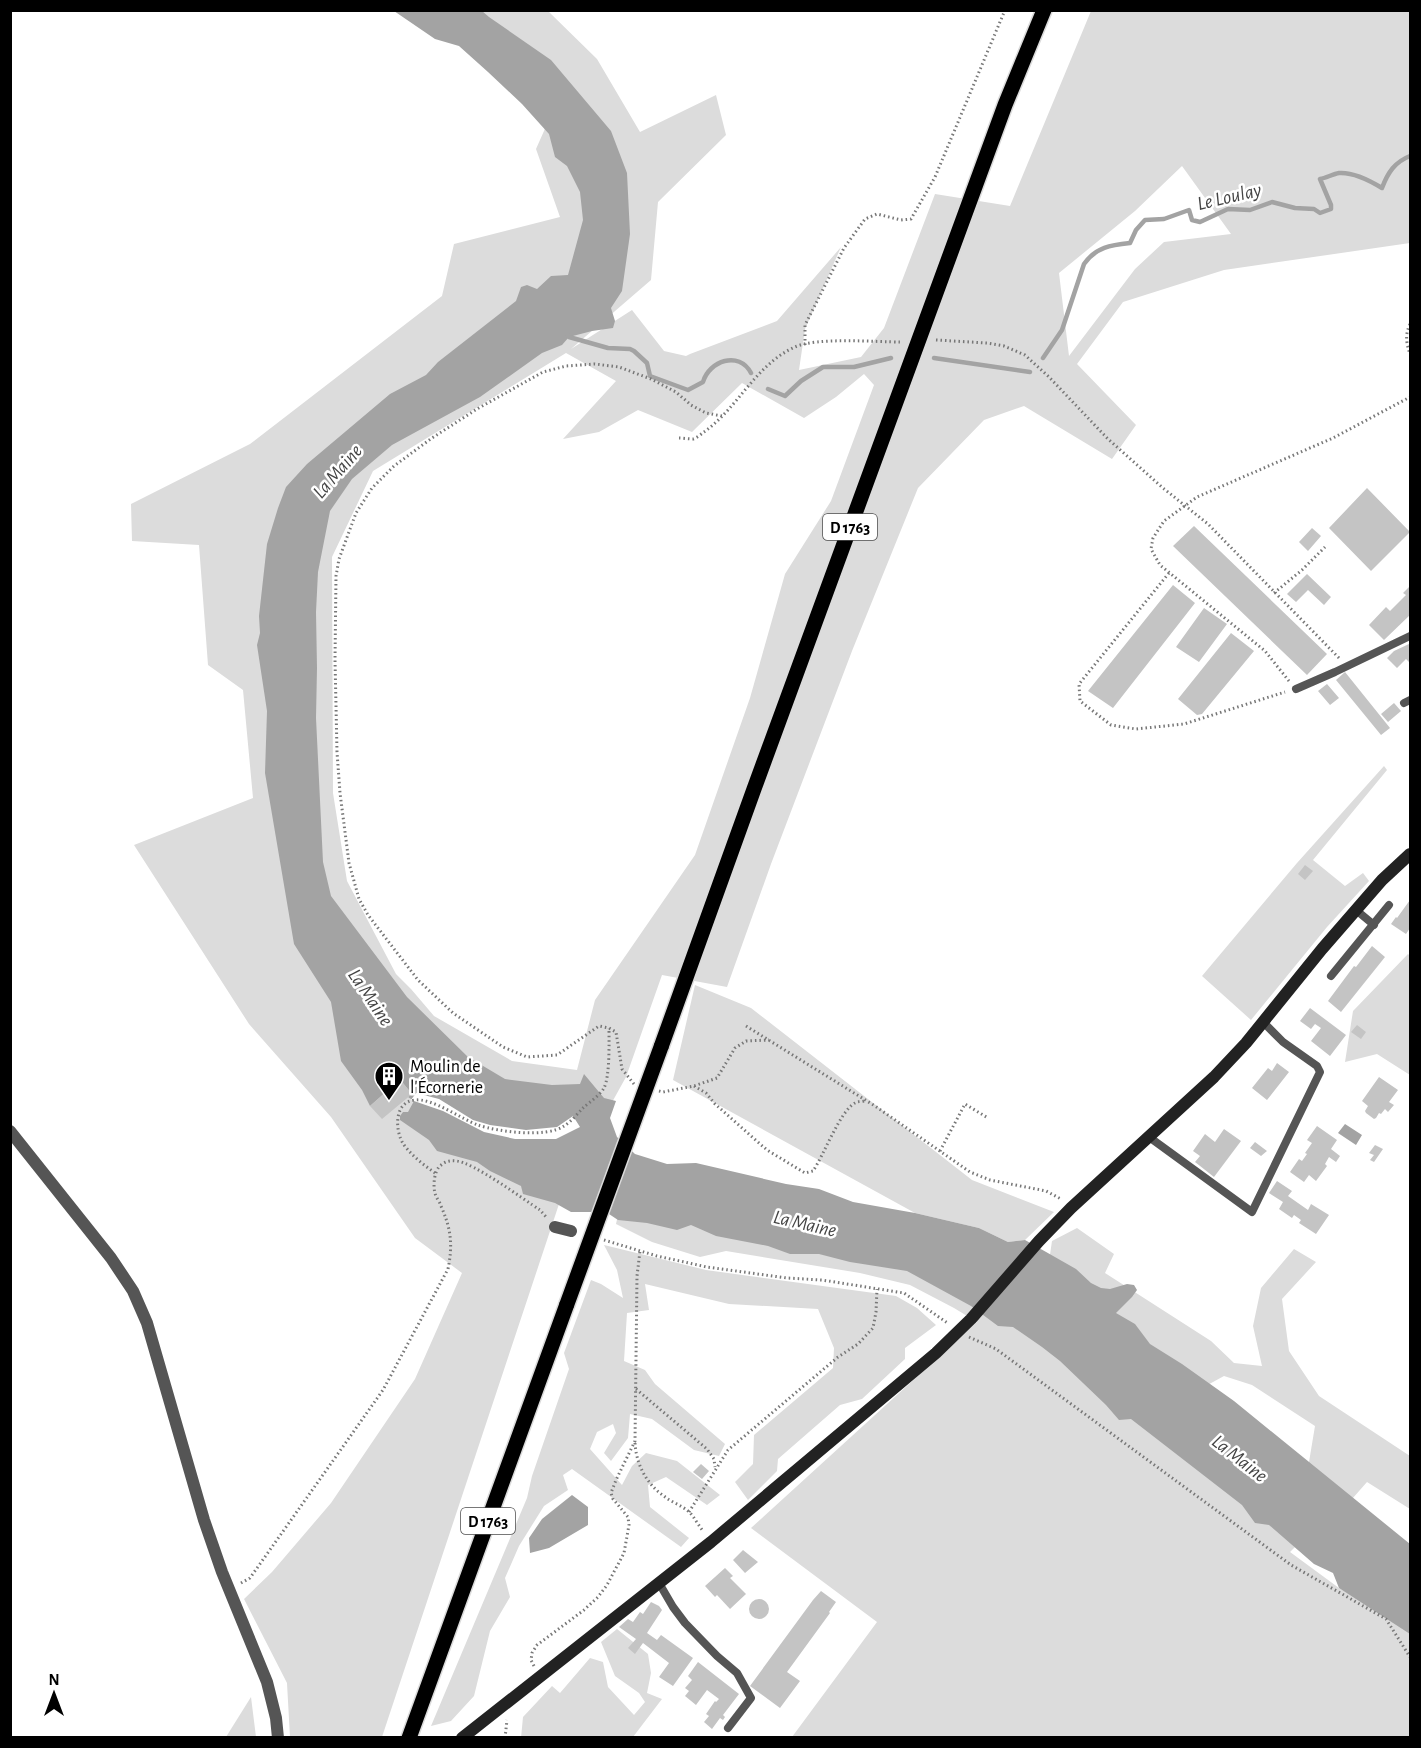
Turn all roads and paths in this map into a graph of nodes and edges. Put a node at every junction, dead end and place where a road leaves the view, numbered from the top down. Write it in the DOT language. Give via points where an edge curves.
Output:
graph roads {
  1 [pos="1005,10"];
  2 [pos="1044,10"];
  3 [pos="1410,324"];
  4 [pos="936,340"];
  5 [pos="901,342"];
  6 [pos="805,345"];
  7 [pos="1410,354"];
  8 [pos="1410,397"];
  9 [pos="722,416"];
  10 [pos="679,438"];
  11 [pos="1184,505"];
  12 [pos="1325,548"];
  13 [pos="1169,573"];
  14 [pos="1274,593"];
  15 [pos="1410,636"];
  16 [pos="1346,667"];
  17 [pos="1296,689"];
  18 [pos="1409,858"];
  19 [pos="1389,905"];
  20 [pos="1356,910"];
  21 [pos="1374,925"];
  22 [pos="1331,976"];
  23 [pos="1263,1022"];
  24 [pos="746,1026"];
  25 [pos="609,1028"];
  26 [pos="769,1040"];
  27 [pos="636,1086"];
  28 [pos="694,1086"];
  29 [pos="654,1090"];
  30 [pos="865,1101"];
  31 [pos="988,1118"];
  32 [pos="10,1131"];
  33 [pos="1149,1137"];
  34 [pos="940,1151"];
  35 [pos="435,1173"];
  36 [pos="1071,1208"];
  37 [pos="555,1227"];
  38 [pos="571,1231"];
  39 [pos="877,1289"];
  40 [pos="942,1319"];
  41 [pos="957,1332"];
  42 [pos="636,1389"];
  43 [pos="635,1441"];
  44 [pos="716,1469"];
  45 [pos="689,1512"];
  46 [pos="711,1542"];
  47 [pos="659,1583"];
  48 [pos="229,1589"];
  49 [pos="1410,1657"];
  50 [pos="541,1676"];
  51 [pos="728,1728"];
  52 [pos="467,1735"];
  53 [pos="278,1737"];
  54 [pos="409,1737"];
  1 -- 6 [label="path" via="935,177 910,219 877,214 865,219 844,248 806,325"];
  2 -- 54 [label="main road, D 1763, bridge" via="1005,105"];
  3 -- 7 [label="path" via="1406,333"];
  4 -- 11 [label="path" via="987,343 1024,355 1108,439"];
  5 -- 6 [label="path"];
  6 -- 9 [label="path" via="778,357"];
  8 -- 11 [label="path" via="1333,438"];
  9 -- 10 [label="path" via="694,439"];
  9 -- 25 [label="path" via="706,413 676,392 620,367 595,364 543,372 477,409 394,466 372,488 356,513 339,559 335,660 339,783 349,863 368,915 418,980 453,1013 503,1047 527,1057 557,1055 599,1026"];
  11 -- 13 [label="path" via="1164,521 1153,538 1151,549"];
  11 -- 14 [label="path" via="1208,524"];
  12 -- 14 [label="path"];
  13 -- 17 [label="path" via="1266,651"];
  13 -- 17 [label="path" via="1079,684 1080,700 1111,725 1136,729 1184,723"];
  14 -- 16 [label="path"];
  15 -- 16 [label="lane"];
  16 -- 17 [label="lane"];
  18 -- 20 [label="street" via="1382,880"];
  19 -- 21 [label="lane"];
  20 -- 21 [label="lane"];
  20 -- 23 [label="street"];
  21 -- 22 [label="lane"];
  23 -- 33 [label="street" via="1214,1077"];
  23 -- 33 [label="lane" via="1320,1072 1252,1212"];
  24 -- 26 [label="path"];
  25 -- 27 [label="path" via="616,1032 622,1069"];
  25 -- 35 [label="path" via="604,1087 563,1127 534,1133 497,1130 446,1109 417,1100 408,1102 399,1110 397,1125 403,1144"];
  26 -- 28 [label="path" via="746,1041 735,1048 717,1078"];
  26 -- 30 [label="path"];
  28 -- 29 [label="path"];
  28 -- 30 [label="path" via="767,1150 805,1173 813,1172 817,1166 843,1116 855,1103"];
  30 -- 34 [label="path"];
  31 -- 34 [label="path" via="965,1104"];
  32 -- 48 [label="street" via="133,1291 147,1323 204,1520"];
  33 -- 36 [label="street"];
  34 -- 36 [label="path" via="970,1172 1046,1191"];
  35 -- 37 [label="path" via="447,1161 458,1161 481,1171 540,1210"];
  35 -- 48 [label="path" via="435,1192 451,1238 448,1269 383,1390 250,1578"];
  36 -- 41 [label="street"];
  37 -- 38 [label="street"];
  39 -- 40 [label="path" via="904,1293"];
  39 -- 42 [label="path" via="706,1267 640,1251"];
  39 -- 44 [label="path" via="873,1328 728,1450"];
  41 -- 46 [label="street"];
  41 -- 49 [label="path" via="996,1349 1291,1565 1386,1619"];
  42 -- 43 [label="path"];
  42 -- 44 [label="path" via="707,1449"];
  43 -- 45 [label="path" via="644,1474 662,1495"];
  43 -- 50 [label="path" via="611,1493 628,1518 624,1552 598,1597 537,1644 531,1660"];
  44 -- 45 [label="path"];
  45 -- 46 [label="path"];
  46 -- 47 [label="street"];
  47 -- 50 [label="street"];
  47 -- 51 [label="lane" via="685,1623 737,1673 751,1698"];
  48 -- 53 [label="street" via="267,1682"];
  50 -- 52 [label="street"];
}
